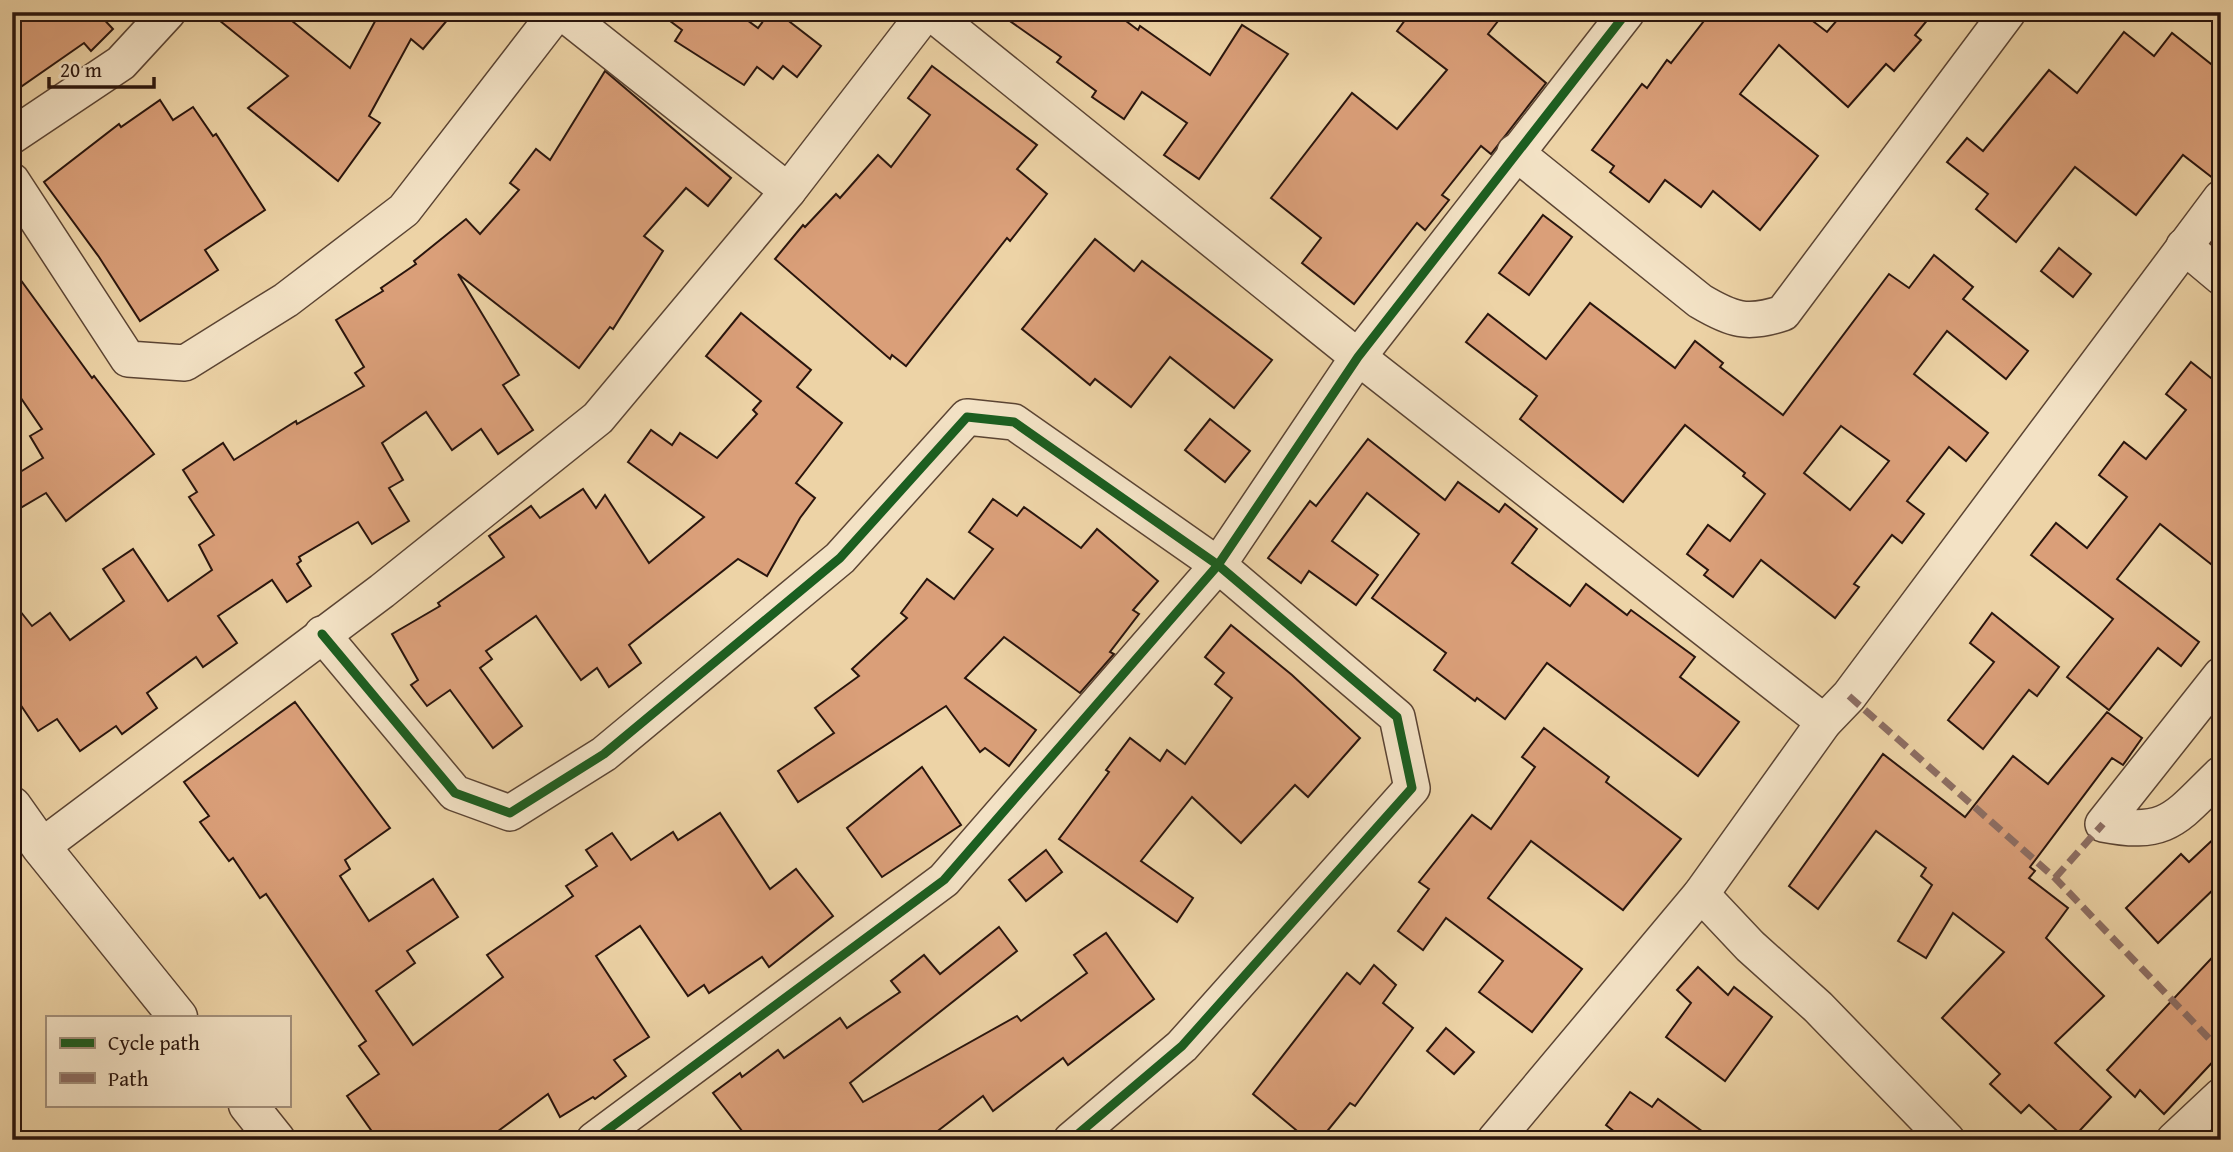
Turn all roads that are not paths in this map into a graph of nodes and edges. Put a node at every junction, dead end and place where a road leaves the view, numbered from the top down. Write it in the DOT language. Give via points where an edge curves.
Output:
graph roads {
  1 [pos="168,12"];
  2 [pos="557,12"];
  3 [pos="562,12"];
  4 [pos="928,12"];
  5 [pos="1627,12"];
  6 [pos="2008,12"];
  7 [pos="12,136"];
  8 [pos="1515,152"];
  9 [pos="12,181"];
  10 [pos="788,191"];
  11 [pos="2221,198"];
  12 [pos="2184,246"];
  13 [pos="2221,276"];
  14 [pos="1358,356"];
  15 [pos="1218,565"];
  16 [pos="322,634"];
  17 [pos="2221,675"];
  18 [pos="1824,722"];
  19 [pos="2221,774"];
  20 [pos="12,806"];
  21 [pos="41,847"];
  22 [pos="1701,894"];
  23 [pos="177,1016"];
  24 [pos="2221,1096"];
  25 [pos="249,1106"];
  26 [pos="276,1140"];
  27 [pos="594,1140"];
  28 [pos="1071,1140"];
  29 [pos="1495,1140"];
  30 [pos="1947,1140"];
  31 [pos="2174,1140"];
  1 -- 7 [label="street" via="121,63"];
  2 -- 9 [label="street" via="404,210 286,300 185,363 128,359"];
  3 -- 10 [label="street"];
  4 -- 10 [label="street"];
  4 -- 14 [label="street"];
  5 -- 8 [label="street"];
  6 -- 8 [label="street" via="1783,313 1758,322 1721,314 1700,301"];
  8 -- 14 [label="street"];
  10 -- 16 [label="street" via="598,418"];
  11 -- 12 [label="street"];
  12 -- 13 [label="street"];
  12 -- 18 [label="street" via="1849,696"];
  14 -- 15 [label="street"];
  14 -- 18 [label="street"];
  15 -- 16 [label="street" via="1014,422 967,417 840,558 604,754 510,813 455,793"];
  15 -- 27 [label="street" via="944,880"];
  15 -- 28 [label="street" via="1397,717 1412,788 1182,1046"];
  16 -- 21 [label="street"];
  17 -- 19 [label="street" via="2103,824 2130,830 2171,822"];
  18 -- 22 [label="street"];
  20 -- 21 [label="street"];
  21 -- 23 [label="street"];
  22 -- 29 [label="street"];
  22 -- 30 [label="street"];
  24 -- 31 [label="street"];
  25 -- 26 [label="street"];
}
